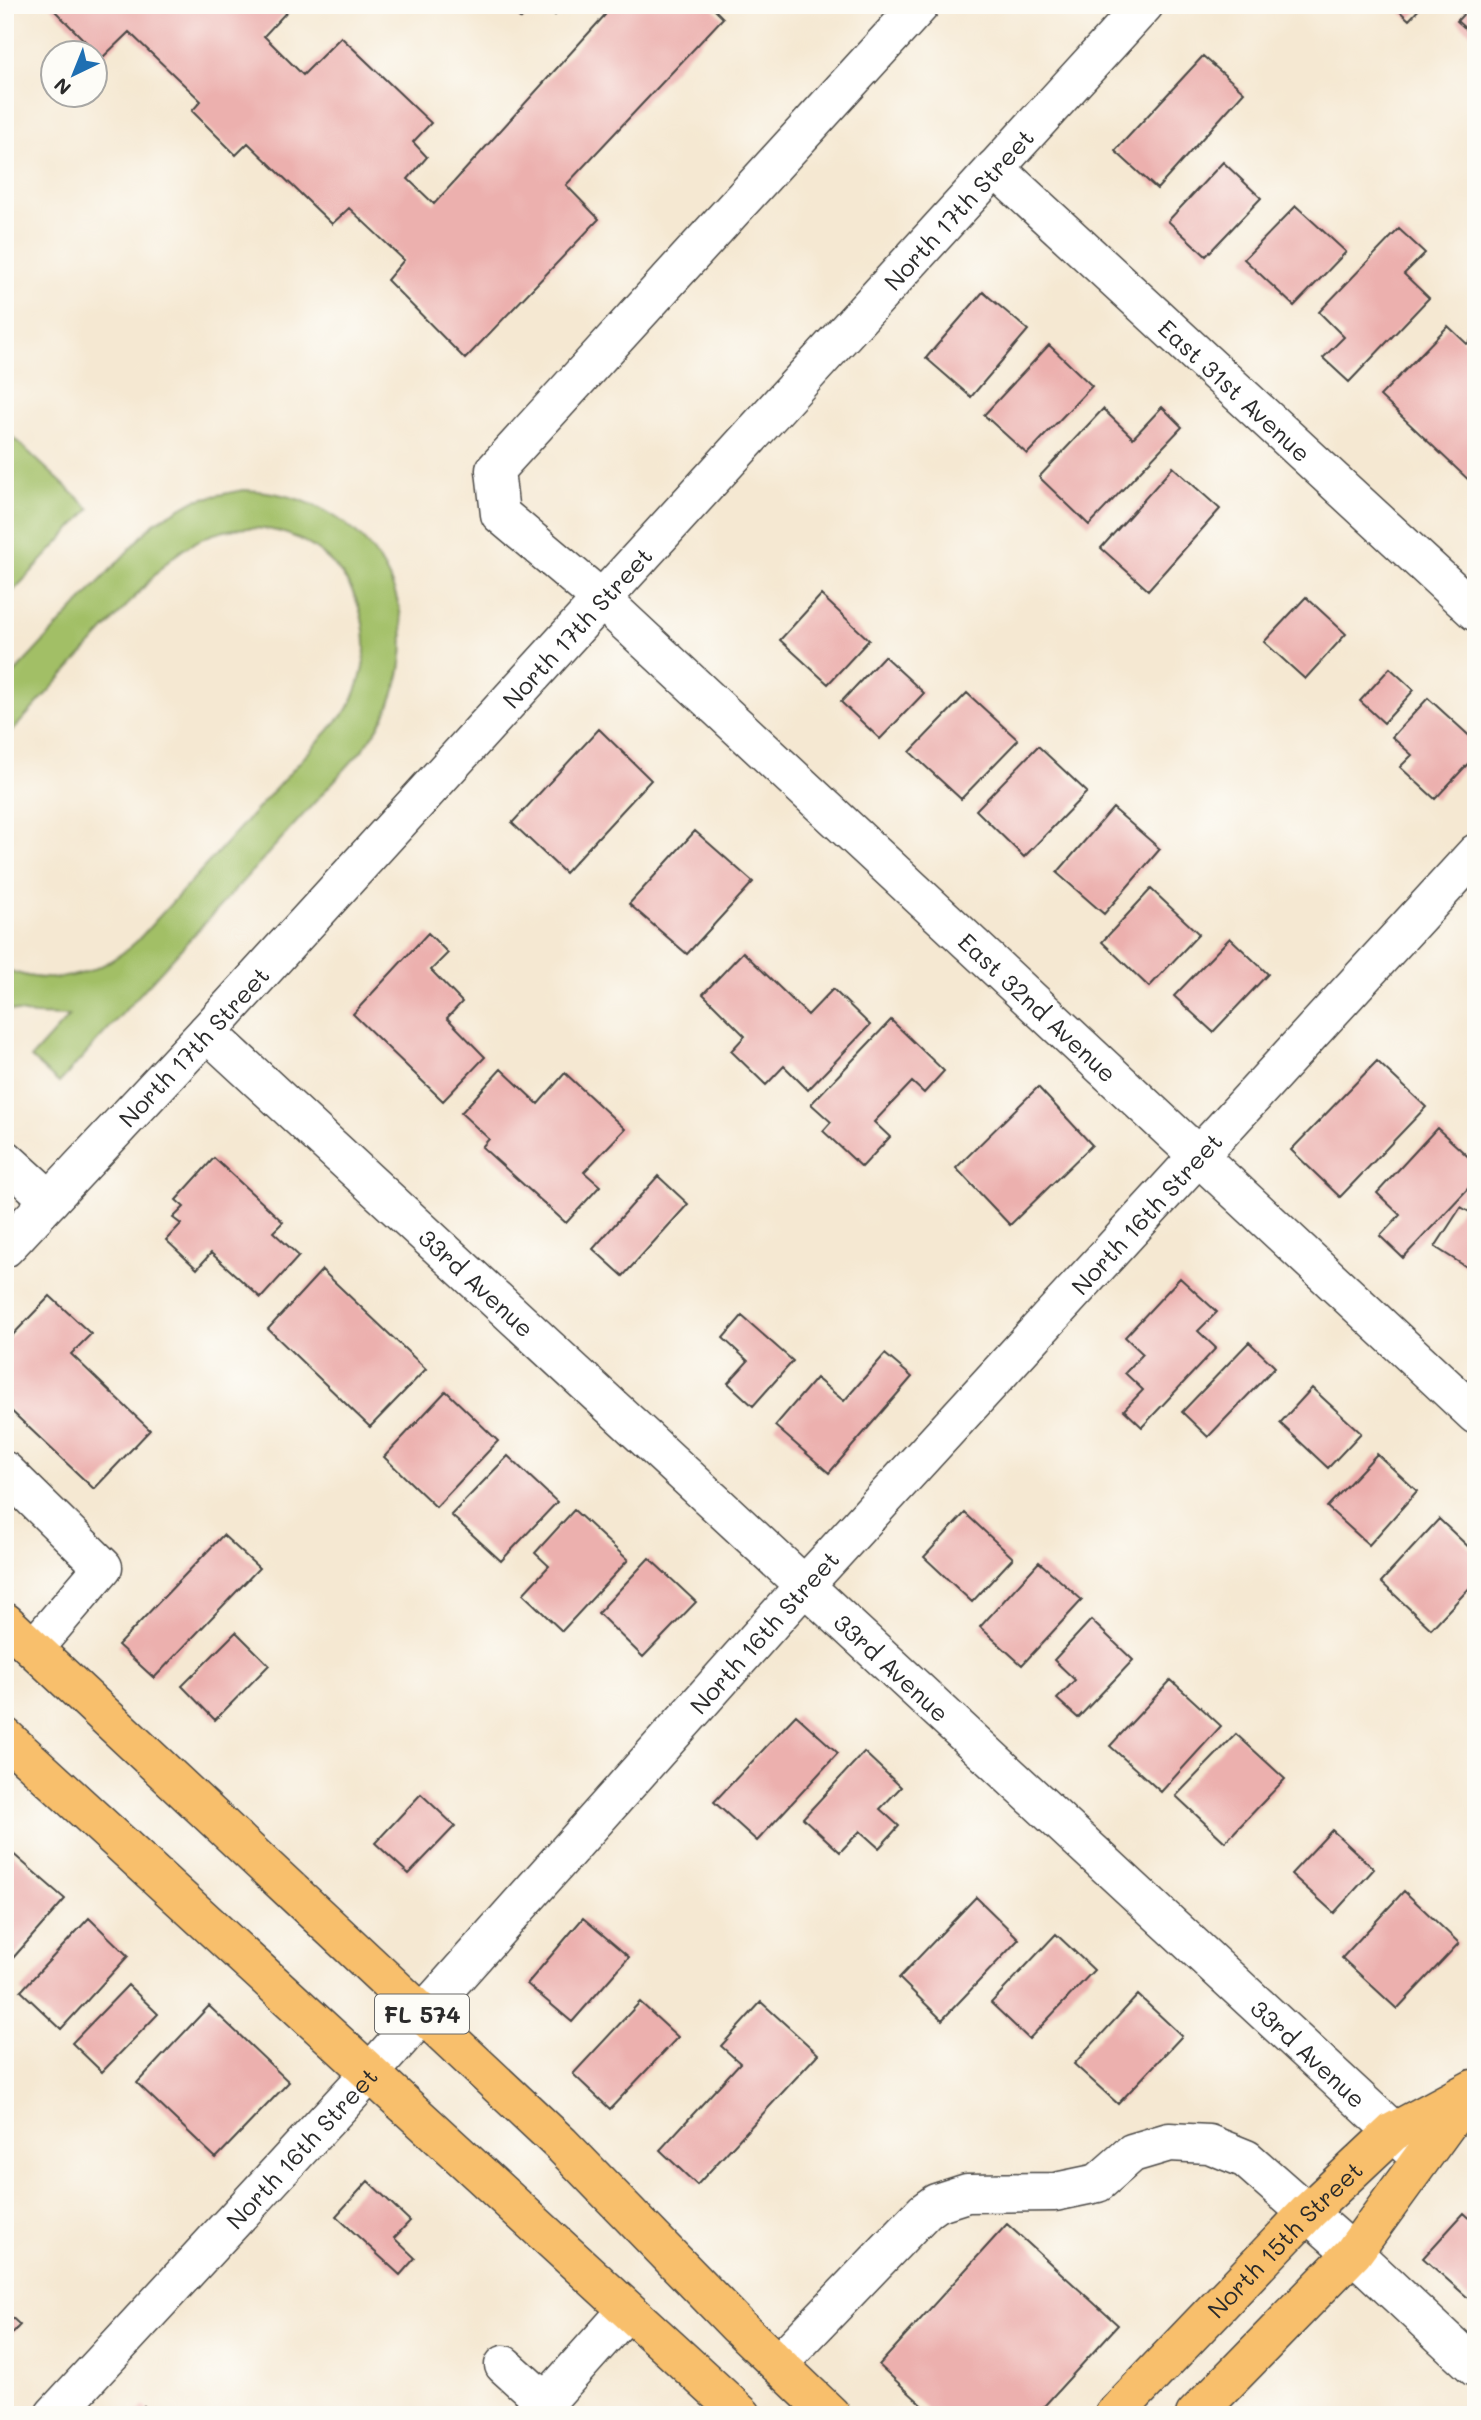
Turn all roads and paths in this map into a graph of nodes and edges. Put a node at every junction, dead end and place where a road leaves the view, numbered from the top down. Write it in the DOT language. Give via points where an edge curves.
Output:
graph roads {
  1 [pos="920,5"];
  2 [pos="1144,5"];
  3 [pos="995,168"];
  4 [pos="600,599"];
  5 [pos="1476,612"];
  6 [pos="1476,853"];
  7 [pos="207,1032"];
  8 [pos="1198,1157"];
  9 [pos="5,1159"];
  10 [pos="50,1200"];
  11 [pos="5,1248"];
  12 [pos="1476,1415"];
  13 [pos="5,1471"];
  14 [pos="804,1586"];
  15 [pos="5,1622"];
  16 [pos="33,1648"];
  17 [pos="5,1737"];
  18 [pos="421,2012"];
  19 [pos="369,2074"];
  20 [pos="1474,2087"];
  21 [pos="1393,2132"];
  22 [pos="1424,2160"];
  23 [pos="1308,2212"];
  24 [pos="1353,2253"];
  25 [pos="627,2311"];
  26 [pos="778,2364"];
  27 [pos="504,2365"];
  28 [pos="1476,2368"];
  29 [pos="539,2409"];
  30 [pos="54,2415"];
  31 [pos="742,2415"];
  32 [pos="831,2415"];
  33 [pos="1114,2415"];
  34 [pos="1195,2415"];
  1 -- 4 [label="street, East 32nd Avenue" via="495,470 500,514"];
  2 -- 3 [label="street, North 17th Street"];
  3 -- 4 [label="street, North 17th Street"];
  3 -- 5 [label="street, East 31st Avenue"];
  4 -- 7 [label="street, North 17th Street"];
  4 -- 8 [label="street, East 32nd Avenue"];
  6 -- 8 [label="street, North 16th Street"];
  7 -- 10 [label="street, North 17th Street"];
  7 -- 14 [label="street, 33rd Avenue"];
  8 -- 12 [label="street, East 32nd Avenue"];
  8 -- 14 [label="street, North 16th Street"];
  9 -- 10 [label="street"];
  10 -- 11 [label="street, North 17th Street"];
  13 -- 16 [label="street" via="103,1567"];
  14 -- 18 [label="street, North 16th Street"];
  14 -- 21 [label="street, 33rd Avenue"];
  15 -- 16 [label="main road, FL 574"];
  16 -- 18 [label="main road, FL 574"];
  17 -- 19 [label="main road, FL 574"];
  18 -- 19 [label="street, North 16th Street"];
  18 -- 26 [label="main road, FL 574" via="561,2144"];
  19 -- 25 [label="main road, FL 574"];
  19 -- 30 [label="street, North 16th Street"];
  20 -- 21 [label="main road, North 15th Street"];
  20 -- 22 [label="main road, North 15th Street"];
  21 -- 22 [label="street, 33rd Avenue"];
  21 -- 23 [label="main road, North 15th Street"];
  22 -- 24 [label="main road, North 15th Street"];
  23 -- 24 [label="street"];
  23 -- 26 [label="street" via="1246,2159 1209,2144 1169,2142 1132,2153 1098,2183 1055,2192 967,2193 925,2211"];
  23 -- 33 [label="main road, North 15th Street"];
  24 -- 28 [label="street"];
  24 -- 34 [label="main road, North 15th Street"];
  25 -- 29 [label="street"];
  25 -- 31 [label="main road, FL 574"];
  26 -- 32 [label="main road, FL 574"];
  27 -- 29 [label="street"];
}
